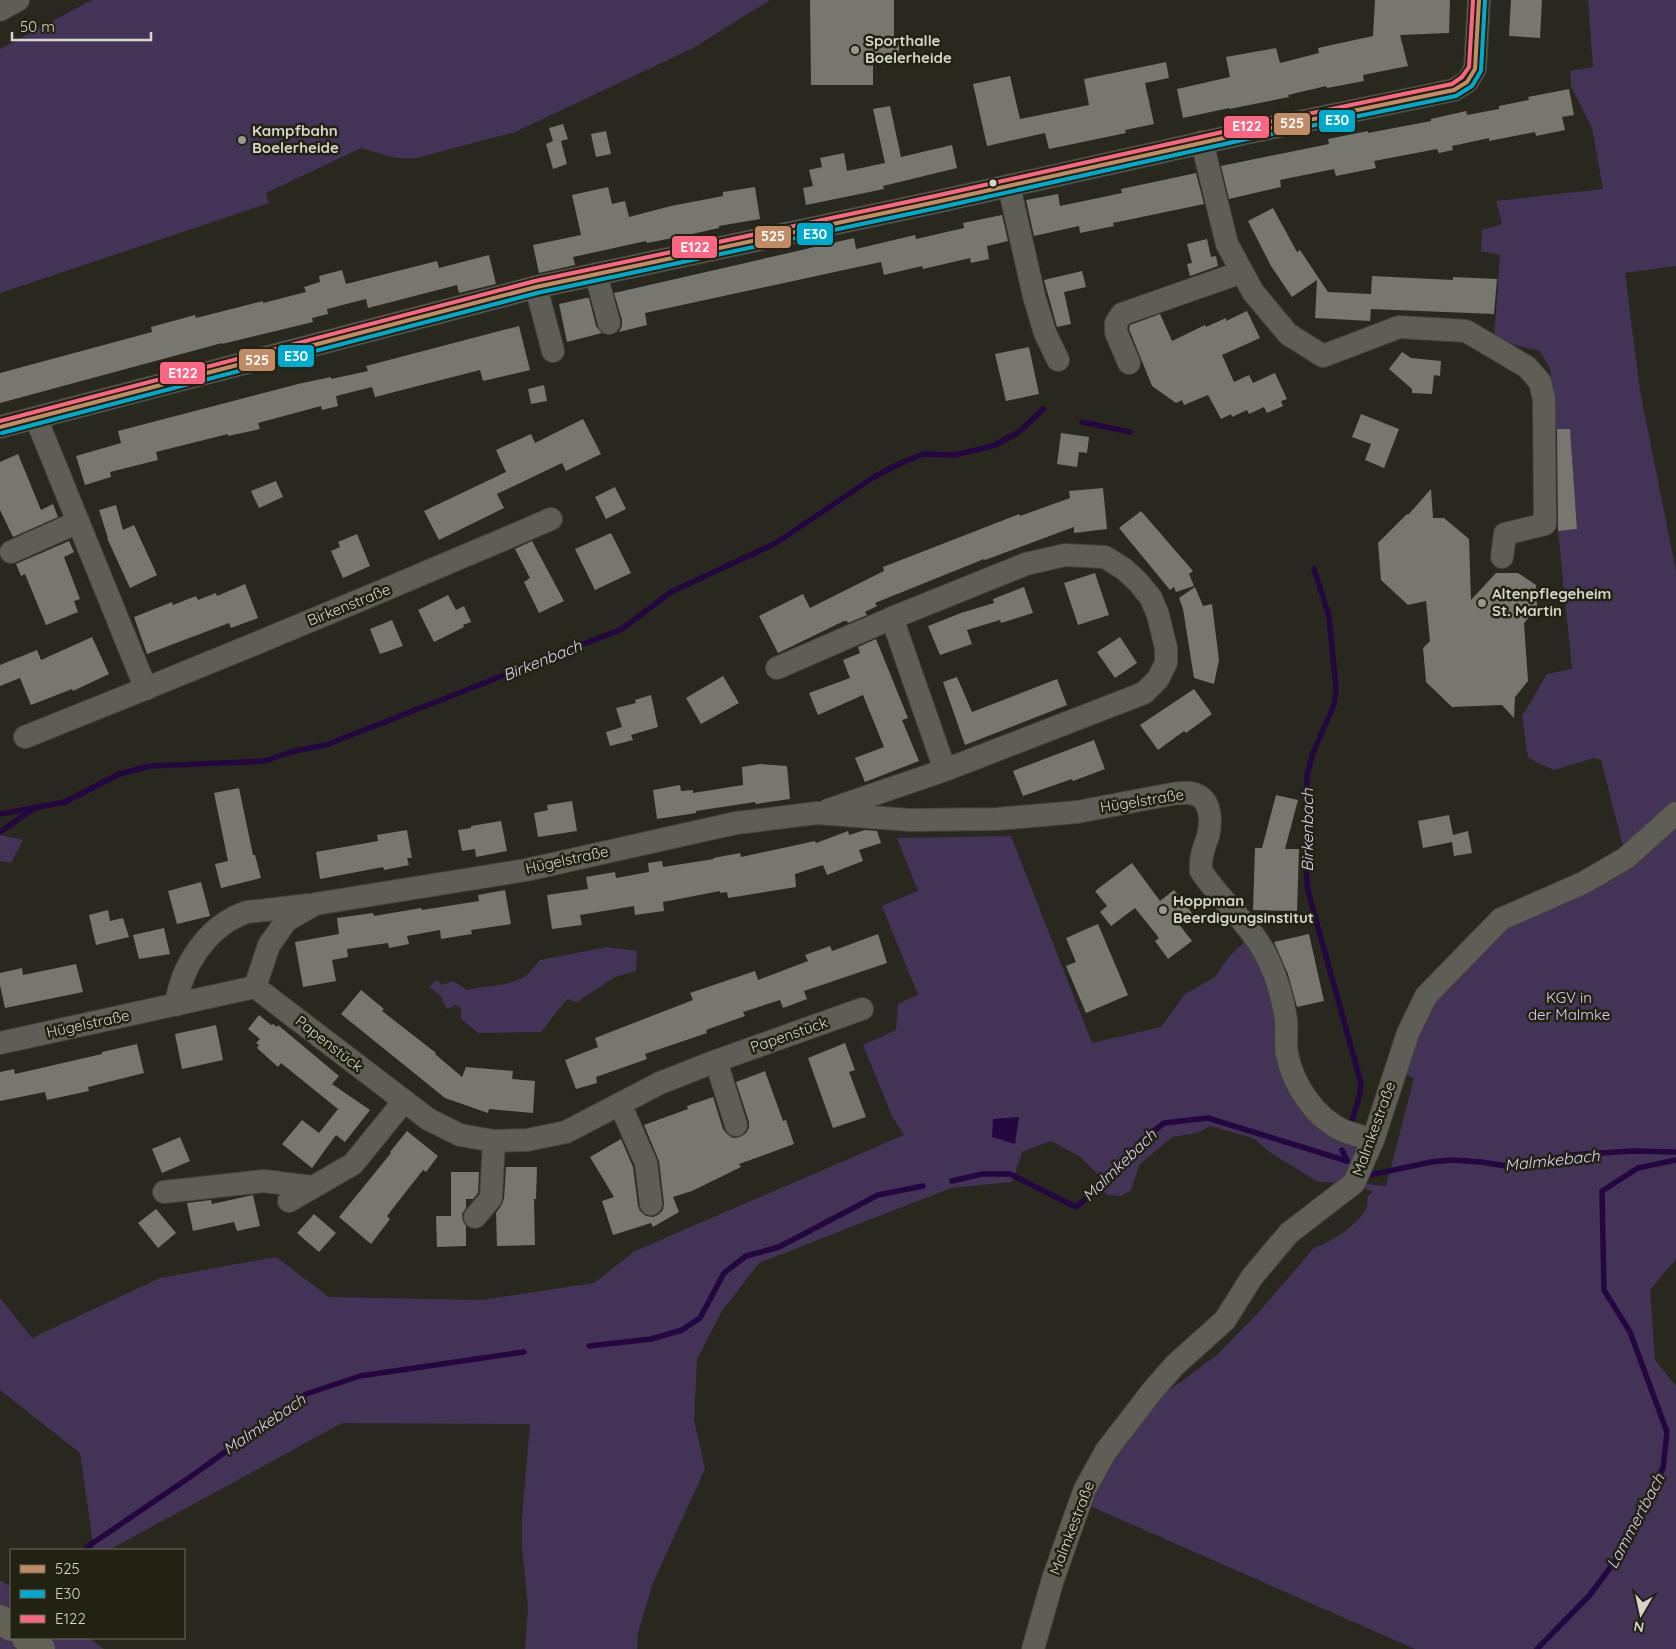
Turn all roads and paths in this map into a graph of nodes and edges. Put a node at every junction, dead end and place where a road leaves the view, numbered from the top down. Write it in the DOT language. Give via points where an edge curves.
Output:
graph roads {
  1 [pos="18,0"];
  2 [pos="1479,0"];
  3 [pos="0,10"];
  4 [pos="1202,142"];
  5 [pos="1009,186"];
  6 [pos="1242,272"];
  7 [pos="596,274"];
  8 [pos="536,287"];
  9 [pos="609,323"];
  10 [pos="553,351"];
  11 [pos="1058,360"];
  12 [pos="1129,363"];
  13 [pos="36,418"];
  14 [pos="0,427"];
  15 [pos="551,518"];
  16 [pos="78,522"];
  17 [pos="11,552"];
  18 [pos="1502,557"];
  19 [pos="892,618"];
  20 [pos="777,668"];
  21 [pos="146,689"];
  22 [pos="24,737"];
  23 [pos="945,770"];
  24 [pos="1676,812"];
  25 [pos="817,813"];
  26 [pos="315,904"];
  27 [pos="255,987"];
  28 [pos="176,1005"];
  29 [pos="862,1009"];
  30 [pos="0,1043"];
  31 [pos="716,1061"];
  32 [pos="404,1100"];
  33 [pos="620,1104"];
  34 [pos="736,1125"];
  35 [pos="1373,1140"];
  36 [pos="494,1141"];
  37 [pos="312,1187"];
  38 [pos="164,1192"];
  39 [pos="289,1201"];
  40 [pos="652,1204"];
  41 [pos="475,1217"];
  42 [pos="27,1639"];
  43 [pos="41,1649"];
  44 [pos="1033,1649"];
  1 -- 3 [label="street"];
  2 -- 4 [label="street" via="1475,68 1467,82 1454,90"];
  4 -- 5 [label="street"];
  4 -- 6 [label="street" via="1227,244"];
  5 -- 7 [label="street"];
  5 -- 11 [label="street" via="1034,296 1045,333"];
  6 -- 12 [label="street" via="1122,314 1116,323 1116,332"];
  6 -- 18 [label="street" via="1253,292 1288,334 1323,356 1399,327 1466,331 1527,367 1540,382 1544,398 1544,524 1506,534"];
  7 -- 8 [label="street"];
  7 -- 9 [label="street"];
  8 -- 10 [label="street"];
  8 -- 13 [label="street"];
  13 -- 14 [label="street"];
  13 -- 16 [label="street"];
  15 -- 21 [label="street, Birkenstraße"];
  16 -- 17 [label="street"];
  16 -- 21 [label="street"];
  19 -- 20 [label="street, Hügelstraße"];
  19 -- 23 [label="street"];
  19 -- 23 [label="street, Hügelstraße" via="1026,564 1066,555 1105,557 1124,568 1151,598 1158,615 1166,663 1144,693"];
  21 -- 22 [label="street, Birkenstraße"];
  23 -- 25 [label="street, Hügelstraße"];
  24 -- 35 [label="street, Malmkestraße" via="1626,858 1583,883 1501,919 1426,996 1408,1033"];
  25 -- 26 [label="street, Hügelstraße" via="736,823 526,870"];
  25 -- 35 [label="street, Hügelstraße" via="909,820 997,819 1077,812 1172,794 1199,796 1210,814 1209,834 1200,859 1201,870 1265,954 1278,983 1286,1019 1287,1054 1297,1083 1327,1120 1343,1130"];
  26 -- 27 [label="street, Hügelstraße" via="286,921 269,945"];
  26 -- 28 [label="street, Hügelstraße" via="247,912 224,924 207,937 185,971"];
  27 -- 28 [label="street, Hügelstraße"];
  27 -- 32 [label="street, Papenstück"];
  28 -- 30 [label="street, Hügelstraße"];
  29 -- 31 [label="street, Papenstück"];
  31 -- 33 [label="street, Papenstück" via="660,1083"];
  31 -- 34 [label="street"];
  32 -- 36 [label="street, Papenstück" via="428,1119 460,1135"];
  32 -- 37 [label="street" via="353,1164"];
  33 -- 36 [label="street, Papenstück" via="566,1132 527,1140"];
  33 -- 40 [label="street" via="646,1163"];
  35 -- 44 [label="street, Malmkestraße" via="1354,1183 1289,1234 1252,1277 1225,1320 1170,1371 1106,1451 1077,1511"];
  36 -- 41 [label="street" via="491,1198"];
  37 -- 38 [label="street" via="264,1181"];
  37 -- 39 [label="street"];
  42 -- 43 [label="main road"];
}
